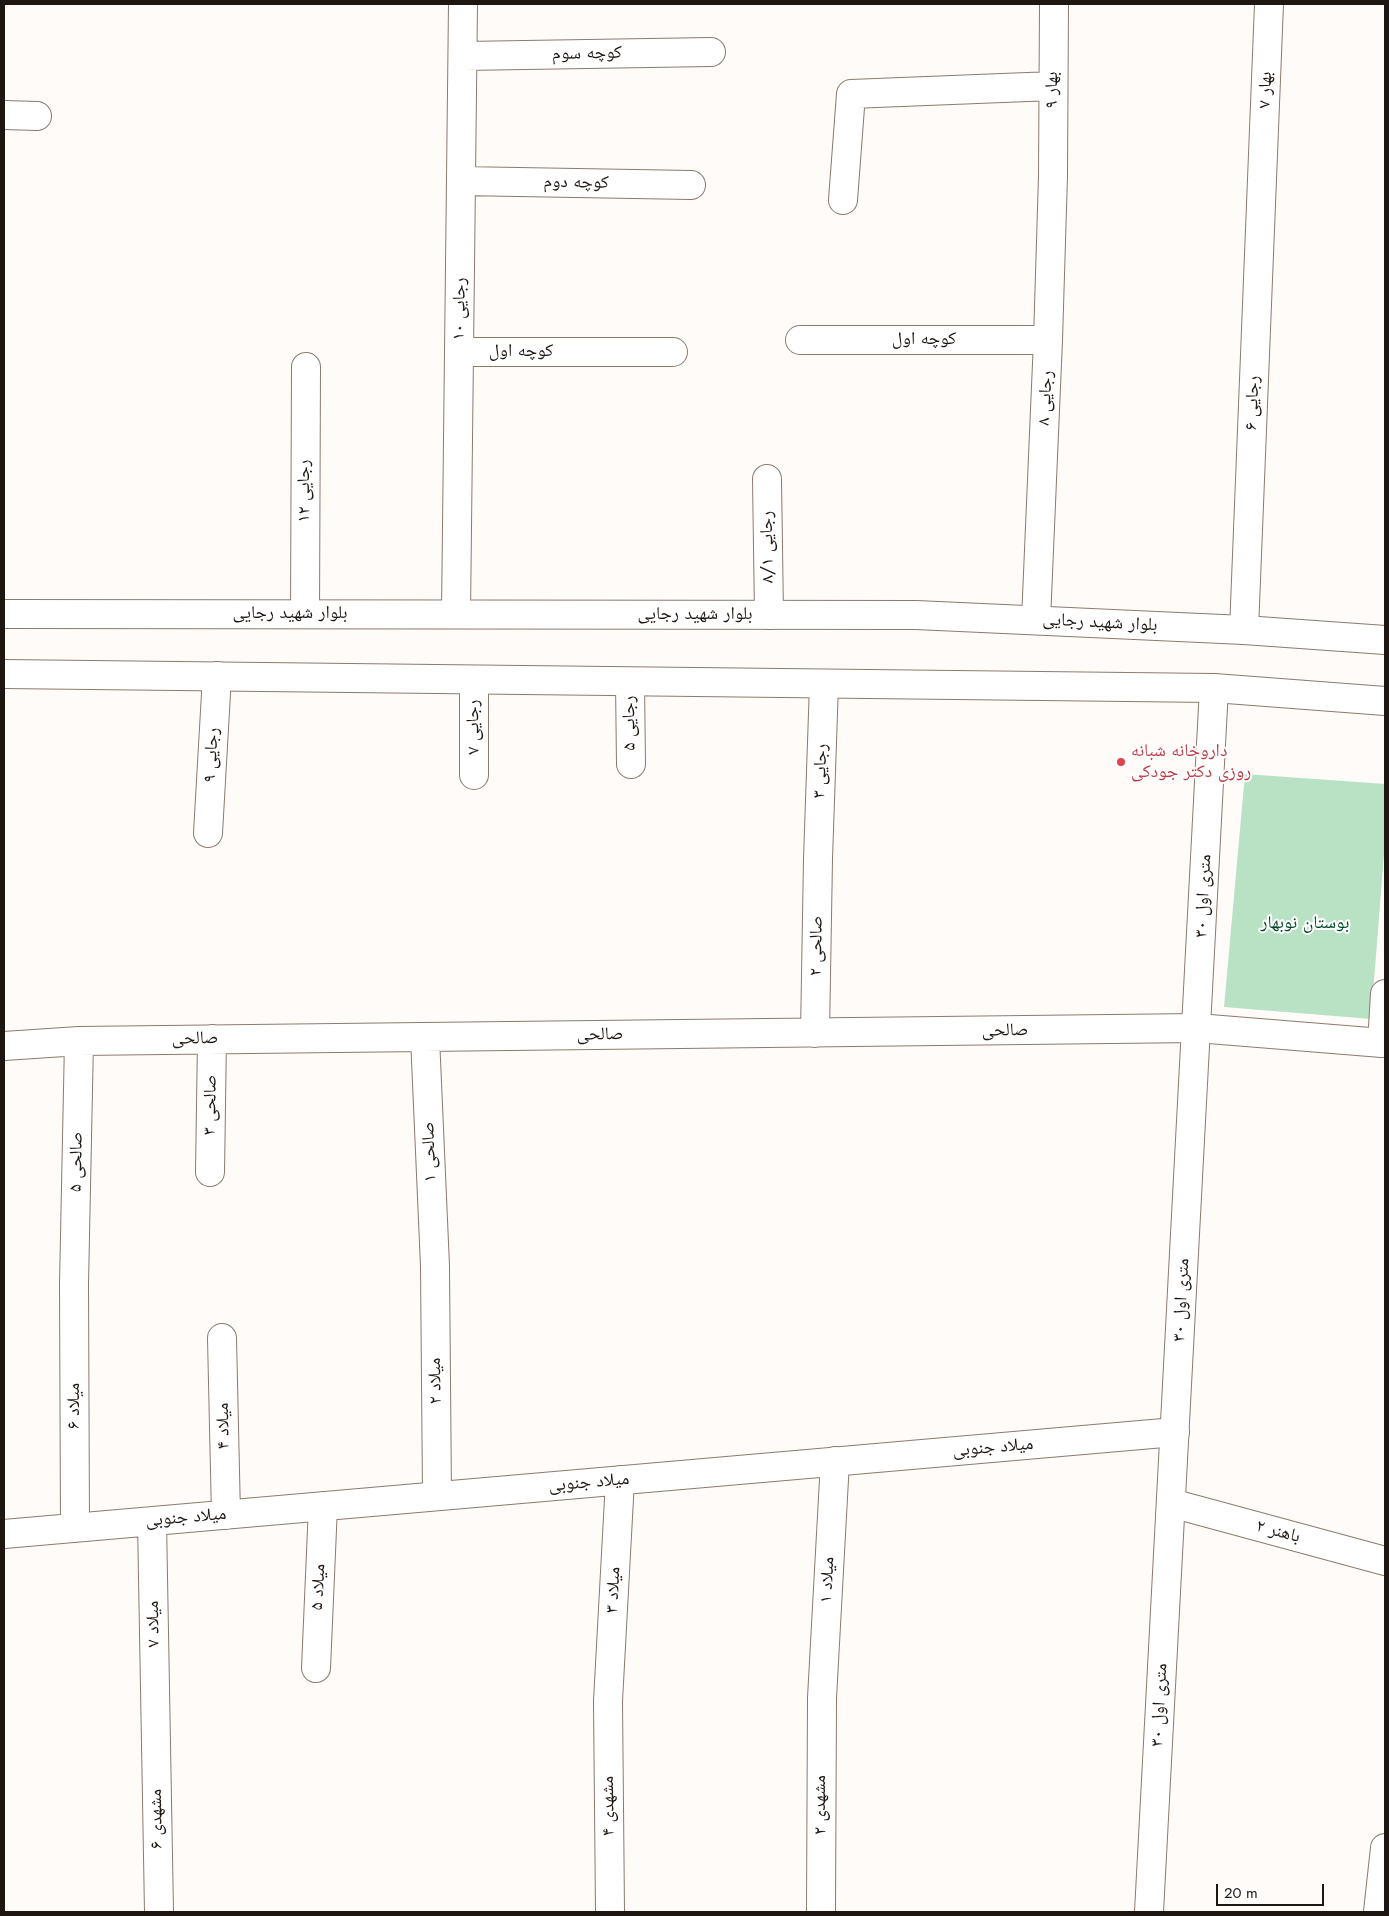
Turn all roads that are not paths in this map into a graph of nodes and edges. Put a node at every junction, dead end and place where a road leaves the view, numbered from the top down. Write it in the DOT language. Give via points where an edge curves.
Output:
graph roads {
  1 [pos="463,4"];
  2 [pos="1054,4"];
  3 [pos="1269,4"];
  4 [pos="711,52"];
  5 [pos="463,56"];
  6 [pos="1053,86"];
  7 [pos="4,115"];
  8 [pos="37,116"];
  9 [pos="1053,176"];
  10 [pos="1262,176"];
  11 [pos="461,181"];
  12 [pos="691,185"];
  13 [pos="843,200"];
  14 [pos="800,340"];
  15 [pos="1048,340"];
  16 [pos="459,352"];
  17 [pos="673,352"];
  18 [pos="306,367"];
  19 [pos="768,479"];
  20 [pos="4,614"];
  21 [pos="305,614"];
  22 [pos="456,614"];
  23 [pos="769,615"];
  24 [pos="1036,620"];
  25 [pos="1244,630"];
  26 [pos="1385,640"];
  27 [pos="4,674"];
  28 [pos="217,676"];
  29 [pos="474,680"];
  30 [pos="630,682"];
  31 [pos="824,684"];
  32 [pos="1214,688"];
  33 [pos="1385,701"];
  34 [pos="631,764"];
  35 [pos="474,775"];
  36 [pos="208,833"];
  37 [pos="818,859"];
  38 [pos="1385,994"];
  39 [pos="1197,1028"];
  40 [pos="815,1033"];
  41 [pos="426,1037"];
  42 [pos="212,1039"];
  43 [pos="79,1041"];
  44 [pos="4,1046"];
  45 [pos="210,1172"];
  46 [pos="435,1266"];
  47 [pos="74,1284"];
  48 [pos="222,1338"];
  49 [pos="1175,1432"];
  50 [pos="835,1462"];
  51 [pos="620,1480"];
  52 [pos="438,1496"];
  53 [pos="1171,1503"];
  54 [pos="323,1506"];
  55 [pos="226,1514"];
  56 [pos="152,1521"];
  57 [pos="75,1528"];
  58 [pos="4,1534"];
  59 [pos="1385,1561"];
  60 [pos="316,1668"];
  61 [pos="822,1698"];
  62 [pos="608,1701"];
  63 [pos="156,1726"];
  64 [pos="1385,1848"];
  65 [pos="159,1912"];
  66 [pos="610,1912"];
  67 [pos="820,1912"];
  68 [pos="1149,1912"];
  69 [pos="1378,1912"];
  1 -- 5 [label="street, رجایی ۱۰"];
  2 -- 6 [label="street, بهار ۹"];
  3 -- 10 [label="street, بهار ۷"];
  4 -- 5 [label="street, کوچه سوم"];
  5 -- 11 [label="street, رجایی ۱۰"];
  6 -- 9 [label="street, بهار ۹"];
  6 -- 13 [label="street" via="851,94"];
  7 -- 8 [label="street"];
  9 -- 15 [label="street, رجایی ۸"];
  10 -- 25 [label="street, رجایی ۶"];
  11 -- 12 [label="street, کوچه دوم"];
  11 -- 16 [label="street, رجایی ۱۰"];
  14 -- 15 [label="street, کوچه اول"];
  15 -- 24 [label="street, رجایی ۸"];
  16 -- 17 [label="street, کوچه اول"];
  16 -- 22 [label="street, رجایی ۱۰"];
  18 -- 21 [label="street, رجایی ۱۲"];
  19 -- 23 [label="street, رجایی ۸/۱"];
  20 -- 21 [label="street, بلوار شهید رجایی"];
  21 -- 22 [label="street, بلوار شهید رجایی"];
  22 -- 23 [label="street, بلوار شهید رجایی"];
  23 -- 24 [label="street, بلوار شهید رجایی" via="916,615"];
  24 -- 25 [label="street, بلوار شهید رجایی"];
  25 -- 26 [label="street, بلوار شهید رجایی"];
  27 -- 28 [label="street"];
  28 -- 29 [label="street"];
  28 -- 36 [label="street, رجایی ۹"];
  29 -- 30 [label="street"];
  29 -- 35 [label="street, رجایی ۷"];
  30 -- 31 [label="street"];
  30 -- 34 [label="street, رجایی ۵"];
  31 -- 32 [label="street"];
  31 -- 37 [label="street, رجایی ۳"];
  32 -- 33 [label="street"];
  32 -- 39 [label="street, ۳۰ متری اول"];
  37 -- 40 [label="street, صالحی ۲"];
  38 -- 39 [label="street, صالحی" via="1382,1043"];
  39 -- 40 [label="street, صالحی"];
  39 -- 49 [label="street, ۳۰ متری اول"];
  40 -- 41 [label="street, صالحی"];
  41 -- 42 [label="street, صالحی"];
  41 -- 46 [label="street, صالحی ۱"];
  42 -- 43 [label="street, صالحی"];
  42 -- 45 [label="street, صالحی ۳"];
  43 -- 44 [label="street, صالحی"];
  43 -- 47 [label="street, صالحی ۵"];
  46 -- 52 [label="street, میلاد ۲"];
  47 -- 57 [label="street, میلاد ۶"];
  48 -- 55 [label="street, میلاد ۴"];
  49 -- 50 [label="street, میلاد جنوبی"];
  49 -- 53 [label="street, ۳۰ متری اول"];
  50 -- 51 [label="street, میلاد جنوبی"];
  50 -- 61 [label="street, میلاد ۱"];
  51 -- 52 [label="street, میلاد جنوبی"];
  51 -- 62 [label="street, میلاد ۳"];
  52 -- 54 [label="street, میلاد جنوبی"];
  53 -- 59 [label="street, باهنر ۲"];
  53 -- 68 [label="street, ۳۰ متری اول"];
  54 -- 55 [label="street, میلاد جنوبی"];
  54 -- 60 [label="street, میلاد ۵"];
  55 -- 56 [label="street, میلاد جنوبی"];
  56 -- 57 [label="street, میلاد جنوبی"];
  56 -- 63 [label="street, میلاد ۷"];
  57 -- 58 [label="street, میلاد جنوبی"];
  61 -- 67 [label="street, مشهدی ۲"];
  62 -- 66 [label="street, مشهدی ۴"];
  63 -- 65 [label="street, مشهدی ۶"];
  64 -- 69 [label="street"];
}
